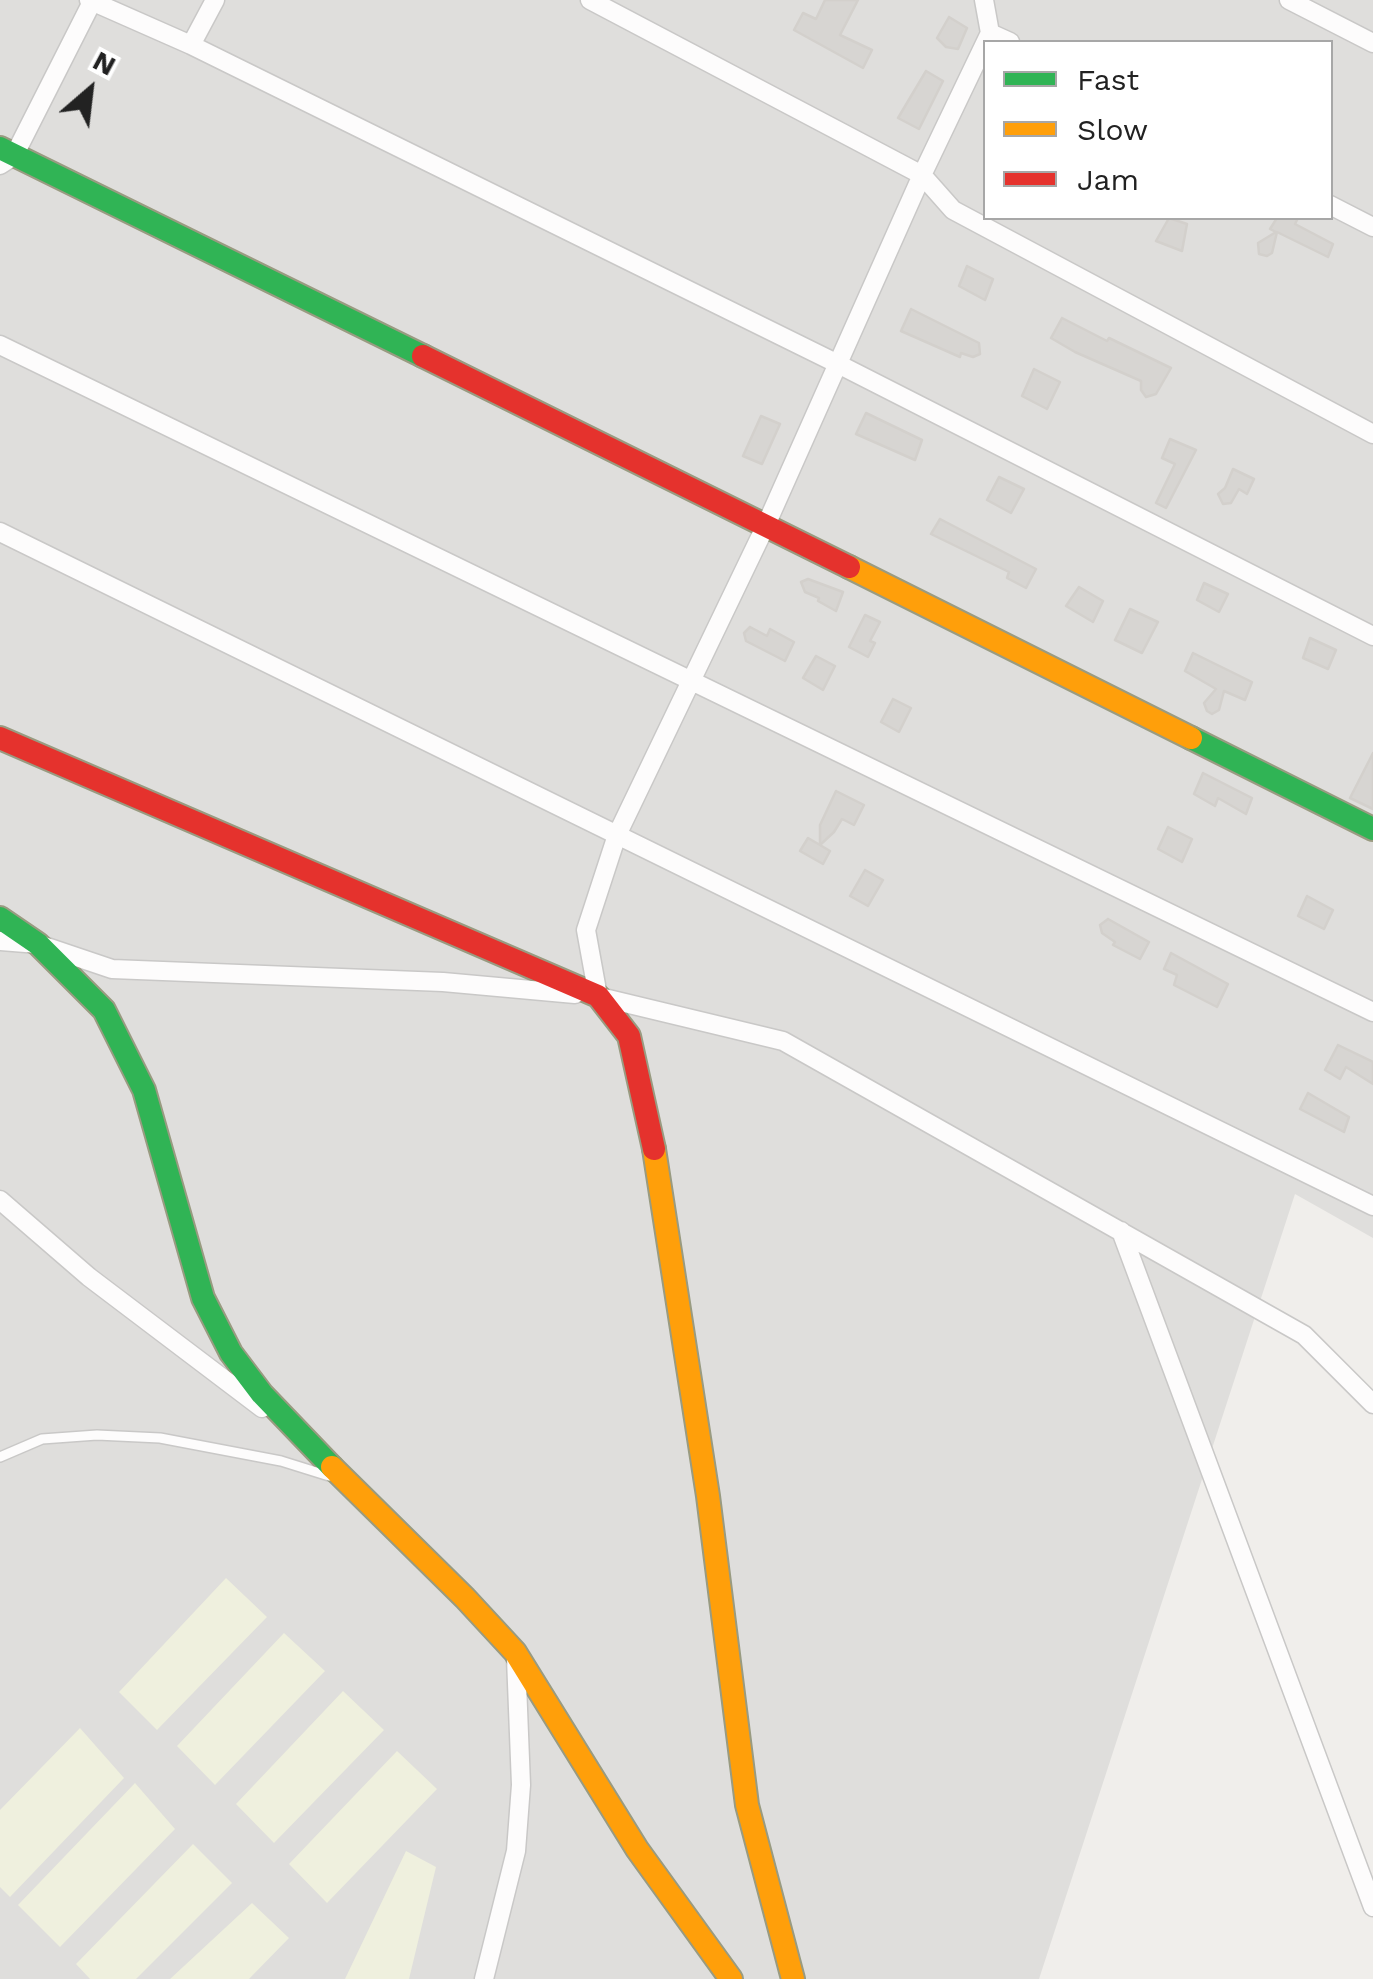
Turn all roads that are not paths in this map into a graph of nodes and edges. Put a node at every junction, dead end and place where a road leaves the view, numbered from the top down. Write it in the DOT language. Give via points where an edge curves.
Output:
graph roads {
  1 [pos="215,0"];
  2 [pos="590,0"];
  3 [pos="984,0"];
  4 [pos="1289,0"];
  5 [pos="91,1"];
  6 [pos="990,33"];
  7 [pos="987,40"];
  8 [pos="1006,40"];
  9 [pos="1373,43"];
  10 [pos="192,45"];
  11 [pos="983,48"];
  12 [pos="5,156"];
  13 [pos="922,176"];
  14 [pos="1333,207"];
  15 [pos="1373,228"];
  16 [pos="0,345"];
  17 [pos="838,364"];
  18 [pos="1373,434"];
  19 [pos="766,526"];
  20 [pos="0,532"];
  21 [pos="1373,636"];
  22 [pos="693,682"];
  23 [pos="0,738"];
  24 [pos="1373,829"];
  25 [pos="617,835"];
  26 [pos="0,918"];
  27 [pos="0,941"];
  28 [pos="38,944"];
  29 [pos="598,996"];
  30 [pos="1373,1012"];
  31 [pos="0,1200"];
  32 [pos="1373,1206"];
  33 [pos="1121,1231"];
  34 [pos="1373,1404"];
  35 [pos="307,1443"];
  36 [pos="0,1456"];
  37 [pos="350,1484"];
  38 [pos="516,1652"];
  39 [pos="1373,1907"];
  40 [pos="484,1979"];
  41 [pos="731,1979"];
  42 [pos="793,1979"];
  1 -- 10 [label="street"];
  2 -- 13 [label="street"];
  3 -- 6 [label="street"];
  4 -- 9 [label="street"];
  5 -- 10 [label="street"];
  5 -- 12 [label="street"];
  6 -- 7 [label="street"];
  6 -- 8 [label="street"];
  10 -- 17 [label="street"];
  11 -- 13 [label="street"];
  12 -- 19 [label="street"];
  13 -- 17 [label="street"];
  13 -- 18 [label="street" via="953,210"];
  14 -- 15 [label="street"];
  16 -- 22 [label="street"];
  17 -- 19 [label="street"];
  17 -- 21 [label="street"];
  19 -- 22 [label="street"];
  19 -- 24 [label="street"];
  20 -- 25 [label="street"];
  22 -- 25 [label="street"];
  22 -- 30 [label="street"];
  23 -- 29 [label="street"];
  25 -- 29 [label="street" via="586,930"];
  25 -- 32 [label="street"];
  26 -- 28 [label="street"];
  27 -- 28 [label="street"];
  28 -- 29 [label="street" via="112,969 443,982"];
  28 -- 35 [label="street" via="104,1010 144,1090 203,1298 231,1353"];
  29 -- 33 [label="street" via="783,1041"];
  29 -- 42 [label="street" via="630,1036 648,1111 708,1496 747,1805"];
  31 -- 35 [label="street" via="89,1277"];
  33 -- 34 [label="street" via="1304,1335"];
  33 -- 39 [label="street"];
  35 -- 37 [label="street"];
  36 -- 37 [label="lane" via="42,1439 160,1438 282,1461"];
  37 -- 38 [label="street"];
  38 -- 40 [label="street" via="516,1851"];
  38 -- 41 [label="street" via="637,1849"];
}
